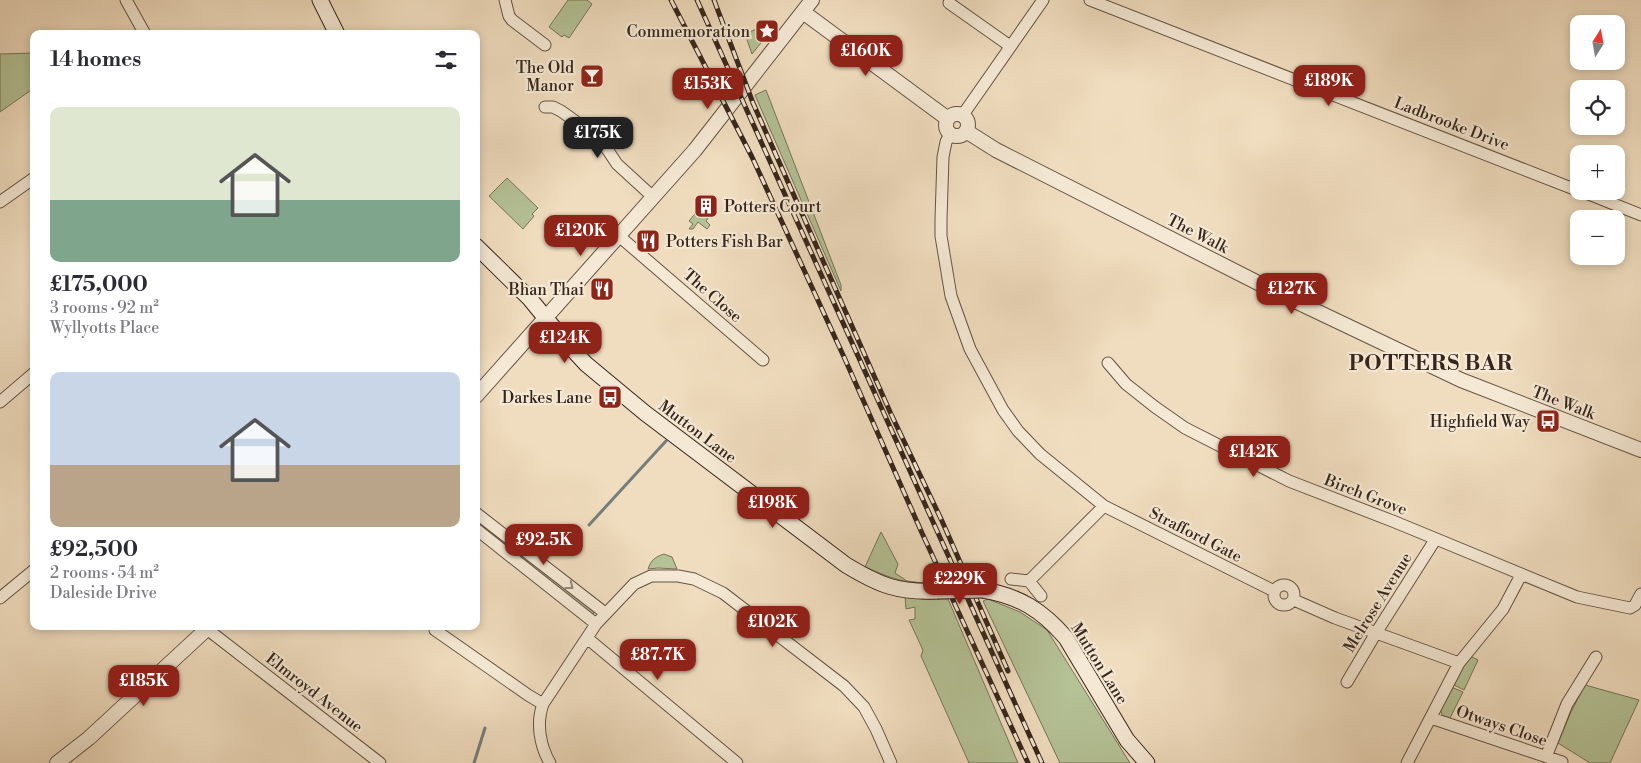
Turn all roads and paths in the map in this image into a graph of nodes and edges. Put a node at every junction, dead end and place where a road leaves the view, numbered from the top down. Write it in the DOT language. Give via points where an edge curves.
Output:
graph roads {
  1 [pos="126,0"];
  2 [pos="320,0"];
  3 [pos="505,0"];
  4 [pos="812,0"];
  5 [pos="1043,0"];
  6 [pos="1090,0"];
  7 [pos="949,3"];
  8 [pos="803,12"];
  9 [pos="143,30"];
  10 [pos="334,30"];
  11 [pos="545,45"];
  12 [pos="1010,46"];
  13 [pos="545,107"];
  14 [pos="962,116"];
  15 [pos="948,119"];
  16 [pos="966,131"];
  17 [pos="950,134"];
  18 [pos="30,181"];
  19 [pos="1570,187"];
  20 [pos="654,197"];
  21 [pos="1603,200"];
  22 [pos="0,202"];
  23 [pos="1641,215"];
  24 [pos="619,236"];
  25 [pos="480,250"];
  26 [pos="546,319"];
  27 [pos="763,360"];
  28 [pos="1108,363"];
  29 [pos="30,376"];
  30 [pos="480,392"];
  31 [pos="0,402"];
  32 [pos="1641,450"];
  33 [pos="1104,506"];
  34 [pos="480,516"];
  35 [pos="480,532"];
  36 [pos="1435,540"];
  37 [pos="30,573"];
  38 [pos="1521,575"];
  39 [pos="1011,579"];
  40 [pos="1030,581"];
  41 [pos="1641,594"];
  42 [pos="1041,596"];
  43 [pos="0,598"];
  44 [pos="605,613"];
  45 [pos="596,624"];
  46 [pos="206,630"];
  47 [pos="211,630"];
  48 [pos="435,630"];
  49 [pos="1376,633"];
  50 [pos="587,638"];
  51 [pos="1596,657"];
  52 [pos="1459,663"];
  53 [pos="1347,682"];
  54 [pos="543,704"];
  55 [pos="1431,718"];
  56 [pos="1546,757"];
  57 [pos="1562,762"];
  58 [pos="57,763"];
  59 [pos="380,763"];
  60 [pos="550,763"];
  61 [pos="737,763"];
  62 [pos="891,763"];
  63 [pos="1147,763"];
  64 [pos="1408,763"];
  1 -- 9 [label="street"];
  2 -- 10 [label="main road"];
  3 -- 11 [label="street" via="512,20"];
  4 -- 8 [label="street"];
  5 -- 12 [label="street"];
  6 -- 19 [label="street, Ladbrooke Drive"];
  7 -- 12 [label="street"];
  8 -- 15 [label="street"];
  8 -- 20 [label="street"];
  12 -- 14 [label="street"];
  13 -- 20 [label="street" via="561,111 593,134 617,164"];
  14 -- 15 [label="street" via="954,115"];
  14 -- 16 [label="street" via="967,123"];
  15 -- 17 [label="street" via="946,125"];
  16 -- 17 [label="street" via="959,136"];
  16 -- 32 [label="street, The Walk" via="996,150 1274,291 1461,380"];
  17 -- 33 [label="street, Strafford Gate" via="943,157 941,236 951,296 970,349 994,396 1018,431 1040,454"];
  18 -- 22 [label="street"];
  20 -- 24 [label="street"];
  21 -- 23 [label="street, Ladbrooke Drive"];
  24 -- 26 [label="street"];
  24 -- 27 [label="street, The Close"];
  25 -- 26 [label="main road, Mutton Lane"];
  26 -- 30 [label="street"];
  26 -- 63 [label="main road, Mutton Lane, bridge" via="586,364 645,413 870,580 907,591 983,590 1028,604 1066,638 1127,740"];
  28 -- 36 [label="street, Birch Grove" via="1126,384 1185,428 1289,481"];
  29 -- 31 [label="street"];
  33 -- 40 [label="street"];
  33 -- 49 [label="street, Strafford Gate" via="1274,591 1288,585 1294,592 1294,600"];
  34 -- 44 [label="street, one-way"];
  35 -- 45 [label="street"];
  36 -- 38 [label="street, Birch Grove"];
  36 -- 49 [label="street, Melrose Avenue"];
  37 -- 43 [label="street"];
  38 -- 41 [label="street, Birch Grove" via="1577,597 1630,608"];
  38 -- 52 [label="street" via="1502,609"];
  39 -- 40 [label="street"];
  40 -- 42 [label="street"];
  44 -- 45 [label="street"];
  44 -- 62 [label="street" via="634,584 651,576 694,579 716,589 856,698 876,729"];
  45 -- 50 [label="street"];
  46 -- 58 [label="street"];
  47 -- 59 [label="street, Elmroyd Avenue"];
  48 -- 54 [label="street"];
  49 -- 52 [label="street, Strafford Gate"];
  49 -- 53 [label="street, Melrose Avenue"];
  50 -- 54 [label="street"];
  50 -- 61 [label="street"];
  51 -- 56 [label="street" via="1567,704"];
  52 -- 55 [label="street"];
  54 -- 60 [label="street" via="540,731"];
  55 -- 56 [label="street, Otways Close"];
  55 -- 64 [label="street"];
  56 -- 57 [label="street, Otways Close"];
}
